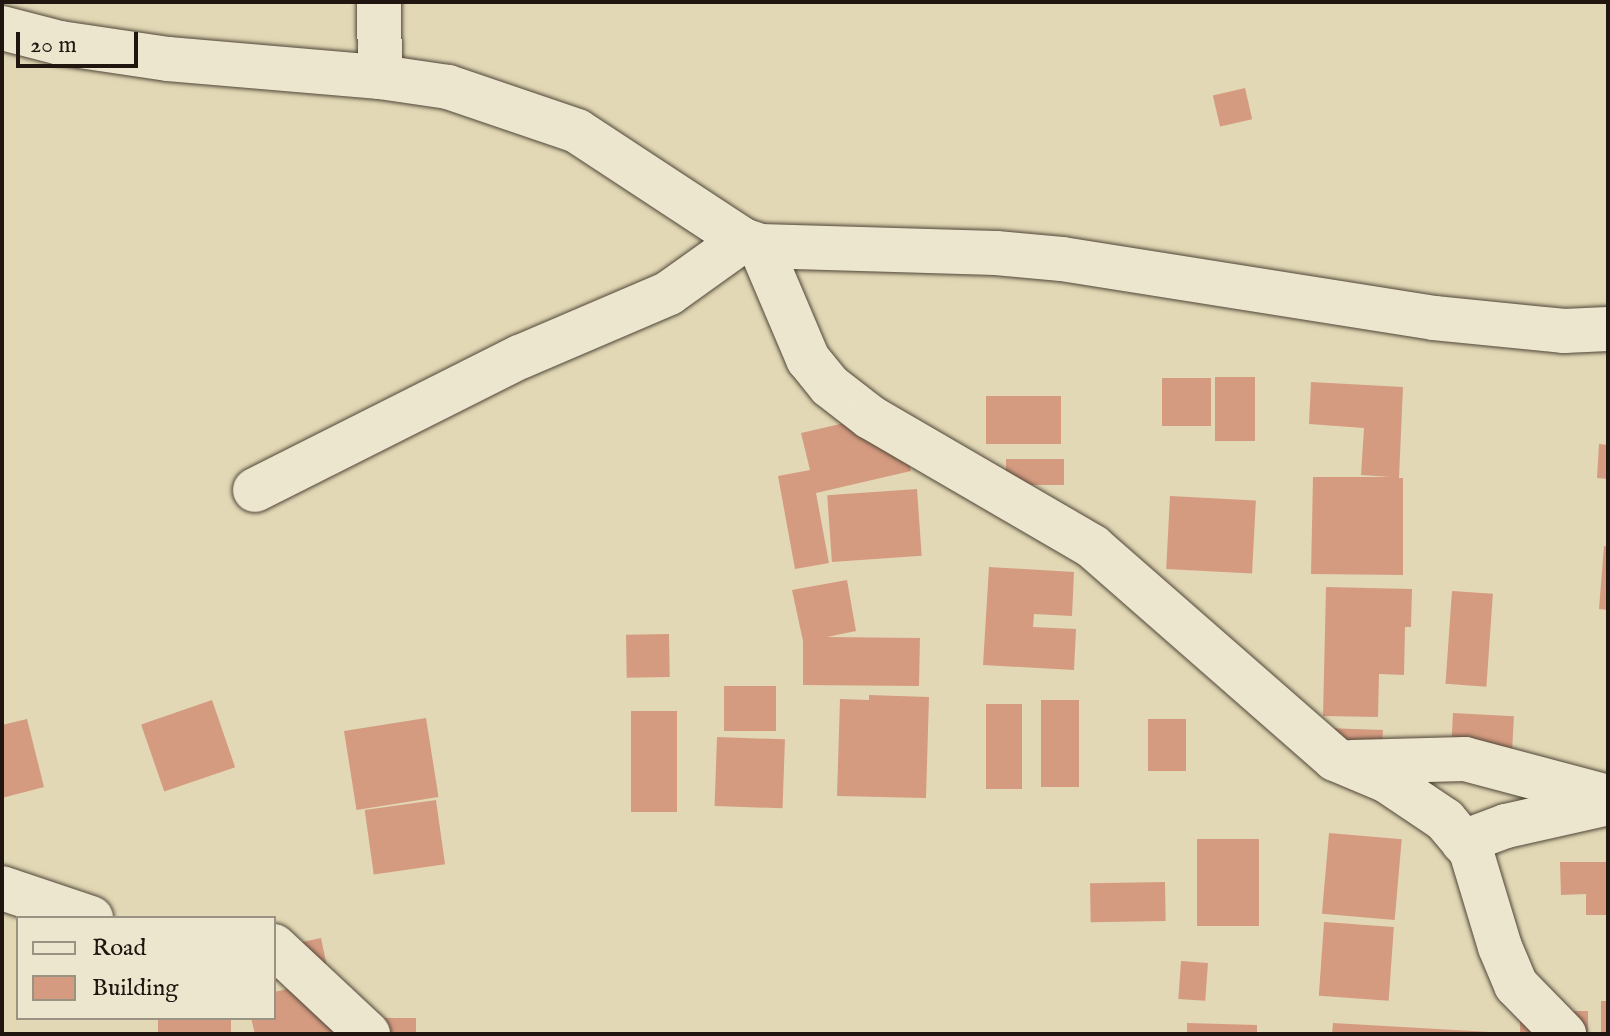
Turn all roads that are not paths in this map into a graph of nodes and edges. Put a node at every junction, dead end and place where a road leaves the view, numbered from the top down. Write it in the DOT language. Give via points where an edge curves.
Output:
graph roads {
  1 [pos="379,2"];
  2 [pos="2,28"];
  3 [pos="380,77"];
  4 [pos="751,243"];
  5 [pos="1608,329"];
  6 [pos="255,490"];
  7 [pos="1343,762"];
  8 [pos="1608,800"];
  9 [pos="1463,842"];
  10 [pos="2,888"];
  11 [pos="85,916"];
  12 [pos="276,948"];
  13 [pos="368,1034"];
  14 [pos="1564,1034"];
  1 -- 3 [label="street"];
  2 -- 3 [label="street" via="60,43 168,59"];
  3 -- 4 [label="street" via="448,87 577,131"];
  4 -- 5 [label="street" via="1062,259 1434,318 1564,331"];
  4 -- 6 [label="street" via="669,293 520,357"];
  4 -- 7 [label="street" via="808,359 830,386 870,417 1093,547 1306,736"];
  7 -- 8 [label="street" via="1465,759"];
  7 -- 9 [label="street" via="1410,796 1445,820"];
  8 -- 9 [label="street"];
  9 -- 14 [label="street" via="1471,851 1516,985"];
  10 -- 11 [label="street"];
  12 -- 13 [label="street"];
}
